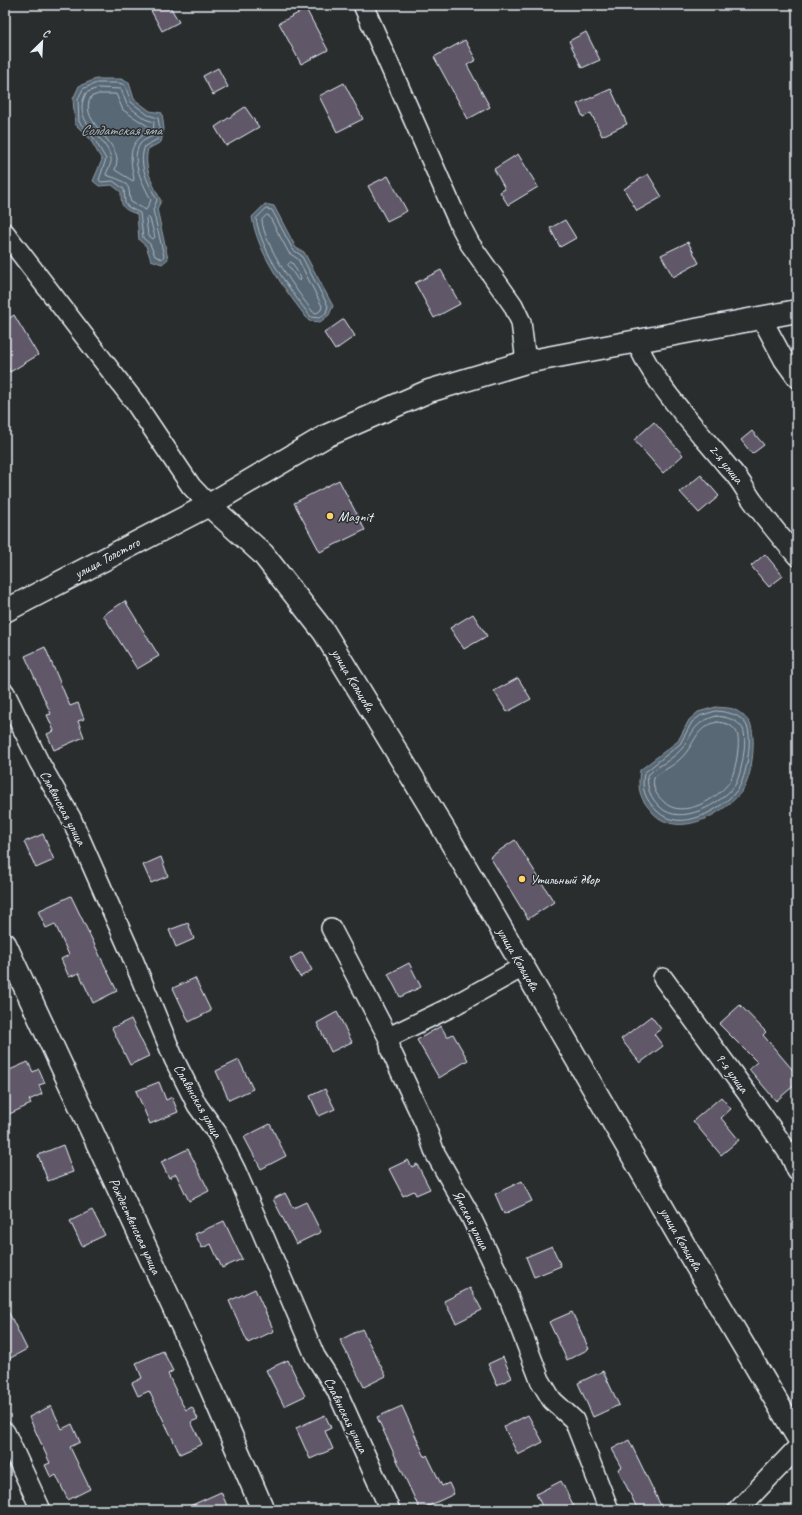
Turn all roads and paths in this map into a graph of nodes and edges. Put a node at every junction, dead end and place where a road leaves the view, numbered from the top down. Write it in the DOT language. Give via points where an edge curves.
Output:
graph roads {
  1 [pos="364,5"];
  2 [pos="5,233"];
  3 [pos="797,311"];
  4 [pos="761,318"];
  5 [pos="636,340"];
  6 [pos="526,362"];
  7 [pos="797,378"];
  8 [pos="209,504"];
  9 [pos="797,556"];
  10 [pos="5,612"];
  11 [pos="5,693"];
  12 [pos="330,928"];
  13 [pos="5,944"];
  14 [pos="523,967"];
  15 [pos="663,978"];
  16 [pos="390,1039"];
  17 [pos="797,1170"];
  18 [pos="5,1432"];
  19 [pos="797,1436"];
  20 [pos="797,1448"];
  21 [pos="41,1510"];
  22 [pos="263,1510"];
  23 [pos="390,1510"];
  24 [pos="609,1510"];
  25 [pos="738,1510"];
  1 -- 6 [label="street" via="458,221 470,244 513,305 521,322"];
  2 -- 8 [label="street" via="134,401 192,486"];
  3 -- 4 [label="main road, улица Толстого"];
  4 -- 5 [label="main road, улица Толстого"];
  4 -- 7 [label="street"];
  5 -- 6 [label="main road, улица Толстого"];
  5 -- 9 [label="street, 2-я улица" via="653,373 738,476 756,504"];
  6 -- 8 [label="main road, улица Толстого" via="429,391 383,410 326,436"];
  8 -- 10 [label="main road, улица Толстого"];
  8 -- 14 [label="main road, улица Кольцова" via="263,554 324,632 443,828"];
  11 -- 23 [label="street, Славянская улица" via="39,762 71,818 128,946 174,1059 197,1105 217,1133 236,1171 315,1356 336,1389"];
  12 -- 16 [label="street, Ямская улица"];
  13 -- 22 [label="main road, Рождественская улица" via="209,1384"];
  14 -- 16 [label="street" via="451,1007 393,1035"];
  14 -- 19 [label="main road, улица Кольцова"];
  15 -- 17 [label="street, 9-я улица" via="756,1105 790,1155"];
  16 -- 24 [label="street, Ямская улица" via="391,1051 436,1152 505,1288 540,1380 552,1400 574,1420"];
  18 -- 21 [label="street"];
  20 -- 25 [label="street"];
}
